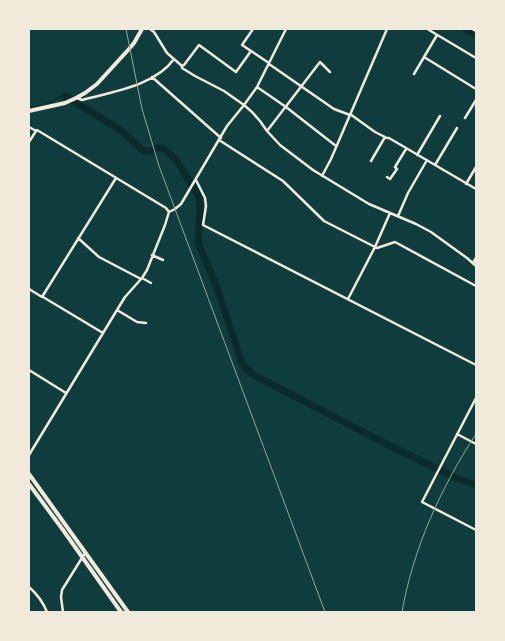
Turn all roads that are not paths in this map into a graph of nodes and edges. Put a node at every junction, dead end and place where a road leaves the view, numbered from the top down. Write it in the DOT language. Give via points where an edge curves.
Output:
graph roads {
  1 [pos="142,29"];
  2 [pos="150,29"];
  3 [pos="253,29"];
  4 [pos="286,29"];
  5 [pos="387,29"];
  6 [pos="428,29"];
  7 [pos="437,35"];
  8 [pos="251,51"];
  9 [pos="424,57"];
  10 [pos="476,58"];
  11 [pos="174,60"];
  12 [pos="269,63"];
  13 [pos="182,66"];
  14 [pos="330,72"];
  15 [pos="414,74"];
  16 [pos="152,78"];
  17 [pos="301,86"];
  18 [pos="257,87"];
  19 [pos="90,89"];
  20 [pos="476,89"];
  21 [pos="94,96"];
  22 [pos="77,98"];
  23 [pos="476,100"];
  24 [pos="244,105"];
  25 [pos="286,106"];
  26 [pos="29,111"];
  27 [pos="350,115"];
  28 [pos="440,116"];
  29 [pos="465,118"];
  30 [pos="29,127"];
  31 [pos="457,128"];
  32 [pos="36,131"];
  33 [pos="267,131"];
  34 [pos="385,137"];
  35 [pos="220,139"];
  36 [pos="29,142"];
  37 [pos="336,146"];
  38 [pos="406,149"];
  39 [pos="417,155"];
  40 [pos="427,160"];
  41 [pos="371,161"];
  42 [pos="435,165"];
  43 [pos="476,167"];
  44 [pos="322,176"];
  45 [pos="387,177"];
  46 [pos="116,178"];
  47 [pos="196,180"];
  48 [pos="466,184"];
  49 [pos="476,189"];
  50 [pos="169,212"];
  51 [pos="390,213"];
  52 [pos="398,216"];
  53 [pos="78,238"];
  54 [pos="375,247"];
  55 [pos="152,255"];
  56 [pos="476,258"];
  57 [pos="163,260"];
  58 [pos="473,263"];
  59 [pos="476,266"];
  60 [pos="141,278"];
  61 [pos="151,283"];
  62 [pos="476,286"];
  63 [pos="29,289"];
  64 [pos="43,297"];
  65 [pos="348,299"];
  66 [pos="117,310"];
  67 [pos="146,323"];
  68 [pos="102,333"];
  69 [pos="476,365"];
  70 [pos="29,370"];
  71 [pos="66,393"];
  72 [pos="476,398"];
  73 [pos="457,434"];
  74 [pos="476,444"];
  75 [pos="29,455"];
  76 [pos="29,474"];
  77 [pos="29,484"];
  78 [pos="476,530"];
  79 [pos="85,553"];
  80 [pos="82,557"];
  81 [pos="29,587"];
  82 [pos="47,612"];
  83 [pos="63,612"];
  84 [pos="121,612"];
  85 [pos="128,612"];
  1 -- 19 [label="main road" via="129,49"];
  2 -- 11 [label="street"];
  3 -- 8 [label="street" via="242,45"];
  4 -- 12 [label="street"];
  5 -- 27 [label="street"];
  6 -- 7 [label="street"];
  7 -- 9 [label="street"];
  7 -- 10 [label="street"];
  8 -- 12 [label="street"];
  8 -- 13 [label="street" via="236,72 198,45"];
  9 -- 15 [label="street"];
  9 -- 20 [label="street"];
  11 -- 13 [label="street"];
  11 -- 16 [label="street"];
  12 -- 17 [label="street"];
  12 -- 18 [label="street"];
  13 -- 24 [label="street"];
  14 -- 17 [label="street" via="320,62"];
  16 -- 21 [label="street" via="137,85"];
  16 -- 35 [label="street"];
  17 -- 25 [label="street"];
  17 -- 27 [label="street" via="334,109"];
  18 -- 24 [label="street"];
  18 -- 25 [label="street"];
  19 -- 21 [label="street"];
  19 -- 22 [label="main road"];
  21 -- 22 [label="street" via="82,100"];
  22 -- 26 [label="main road"];
  23 -- 29 [label="street"];
  24 -- 33 [label="street"];
  24 -- 35 [label="street"];
  25 -- 33 [label="street"];
  25 -- 37 [label="street"];
  27 -- 34 [label="street"];
  27 -- 37 [label="street"];
  28 -- 39 [label="street"];
  30 -- 32 [label="street"];
  31 -- 42 [label="street"];
  32 -- 36 [label="street"];
  32 -- 46 [label="street"];
  33 -- 44 [label="street" via="280,145"];
  34 -- 38 [label="street"];
  34 -- 41 [label="street"];
  35 -- 47 [label="street"];
  35 -- 54 [label="street" via="283,181 324,221"];
  37 -- 44 [label="street"];
  38 -- 39 [label="street"];
  38 -- 45 [label="street" via="390,179"];
  39 -- 40 [label="street"];
  40 -- 42 [label="street"];
  40 -- 52 [label="street"];
  42 -- 48 [label="street"];
  43 -- 48 [label="street"];
  44 -- 51 [label="street" via="369,204"];
  46 -- 50 [label="street"];
  46 -- 53 [label="street"];
  47 -- 50 [label="street" via="181,204"];
  47 -- 65 [label="street" via="205,198 204,225"];
  48 -- 49 [label="street"];
  50 -- 55 [label="street"];
  51 -- 52 [label="street"];
  51 -- 54 [label="street"];
  52 -- 58 [label="street" via="431,232"];
  53 -- 60 [label="street" via="99,256"];
  53 -- 64 [label="street"];
  54 -- 62 [label="street" via="395,242"];
  54 -- 65 [label="street"];
  55 -- 57 [label="street"];
  55 -- 60 [label="street"];
  56 -- 58 [label="street"];
  58 -- 59 [label="street"];
  60 -- 61 [label="street"];
  60 -- 66 [label="street"];
  63 -- 64 [label="street"];
  64 -- 68 [label="street"];
  65 -- 69 [label="street"];
  66 -- 67 [label="street" via="137,322"];
  66 -- 68 [label="street"];
  68 -- 71 [label="street"];
  70 -- 71 [label="street"];
  71 -- 75 [label="street"];
  72 -- 73 [label="street"];
  73 -- 74 [label="street"];
  73 -- 78 [label="street" via="422,502"];
  76 -- 79 [label="main road"];
  77 -- 80 [label="main road"];
  79 -- 80 [label="street"];
  79 -- 85 [label="main road"];
  80 -- 83 [label="street" via="62,590"];
  80 -- 84 [label="main road"];
  81 -- 82 [label="street"];
}
